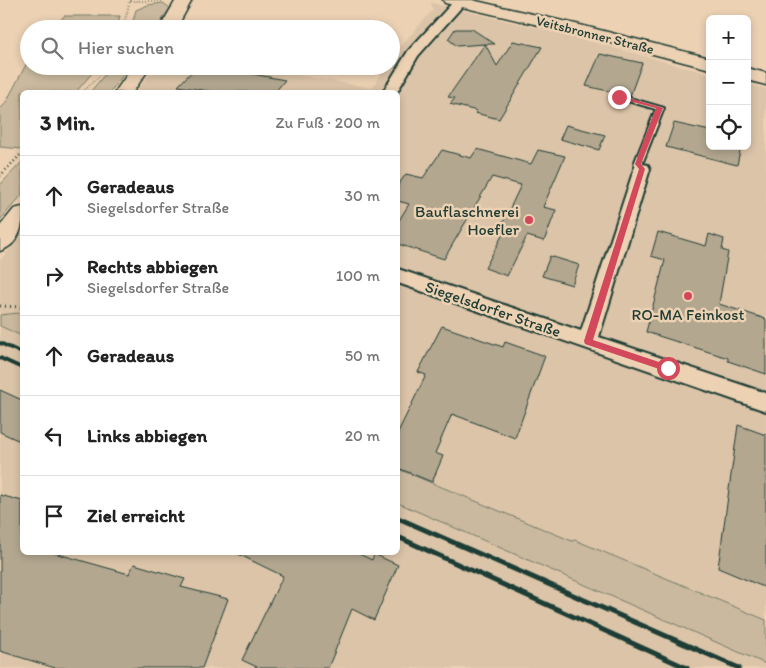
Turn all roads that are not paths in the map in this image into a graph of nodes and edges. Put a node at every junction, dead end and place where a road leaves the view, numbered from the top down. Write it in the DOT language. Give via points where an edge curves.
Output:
graph roads {
  1 [pos="183,0"];
  2 [pos="456,1"];
  3 [pos="172,20"];
  4 [pos="706,63"];
  5 [pos="400,74"];
  6 [pos="136,75"];
  7 [pos="400,75"];
  8 [pos="751,75"];
  9 [pos="766,79"];
  10 [pos="125,90"];
  11 [pos="391,90"];
  12 [pos="619,97"];
  13 [pos="642,169"];
  14 [pos="20,217"];
  15 [pos="0,242"];
  16 [pos="400,277"];
  17 [pos="588,341"];
  18 [pos="766,402"];
  1 -- 3 [label="street"];
  2 -- 4 [label="street, Veitsbronner Straße"];
  2 -- 5 [label="street" via="409,58"];
  6 -- 10 [label="street"];
  7 -- 11 [label="street"];
  8 -- 9 [label="street"];
  12 -- 13 [label="lane" via="660,108 638,164"];
  13 -- 17 [label="street"];
  14 -- 15 [label="street"];
  16 -- 17 [label="street, Siegelsdorfer Straße"];
  17 -- 18 [label="street, Siegelsdorfer Straße"];
}
